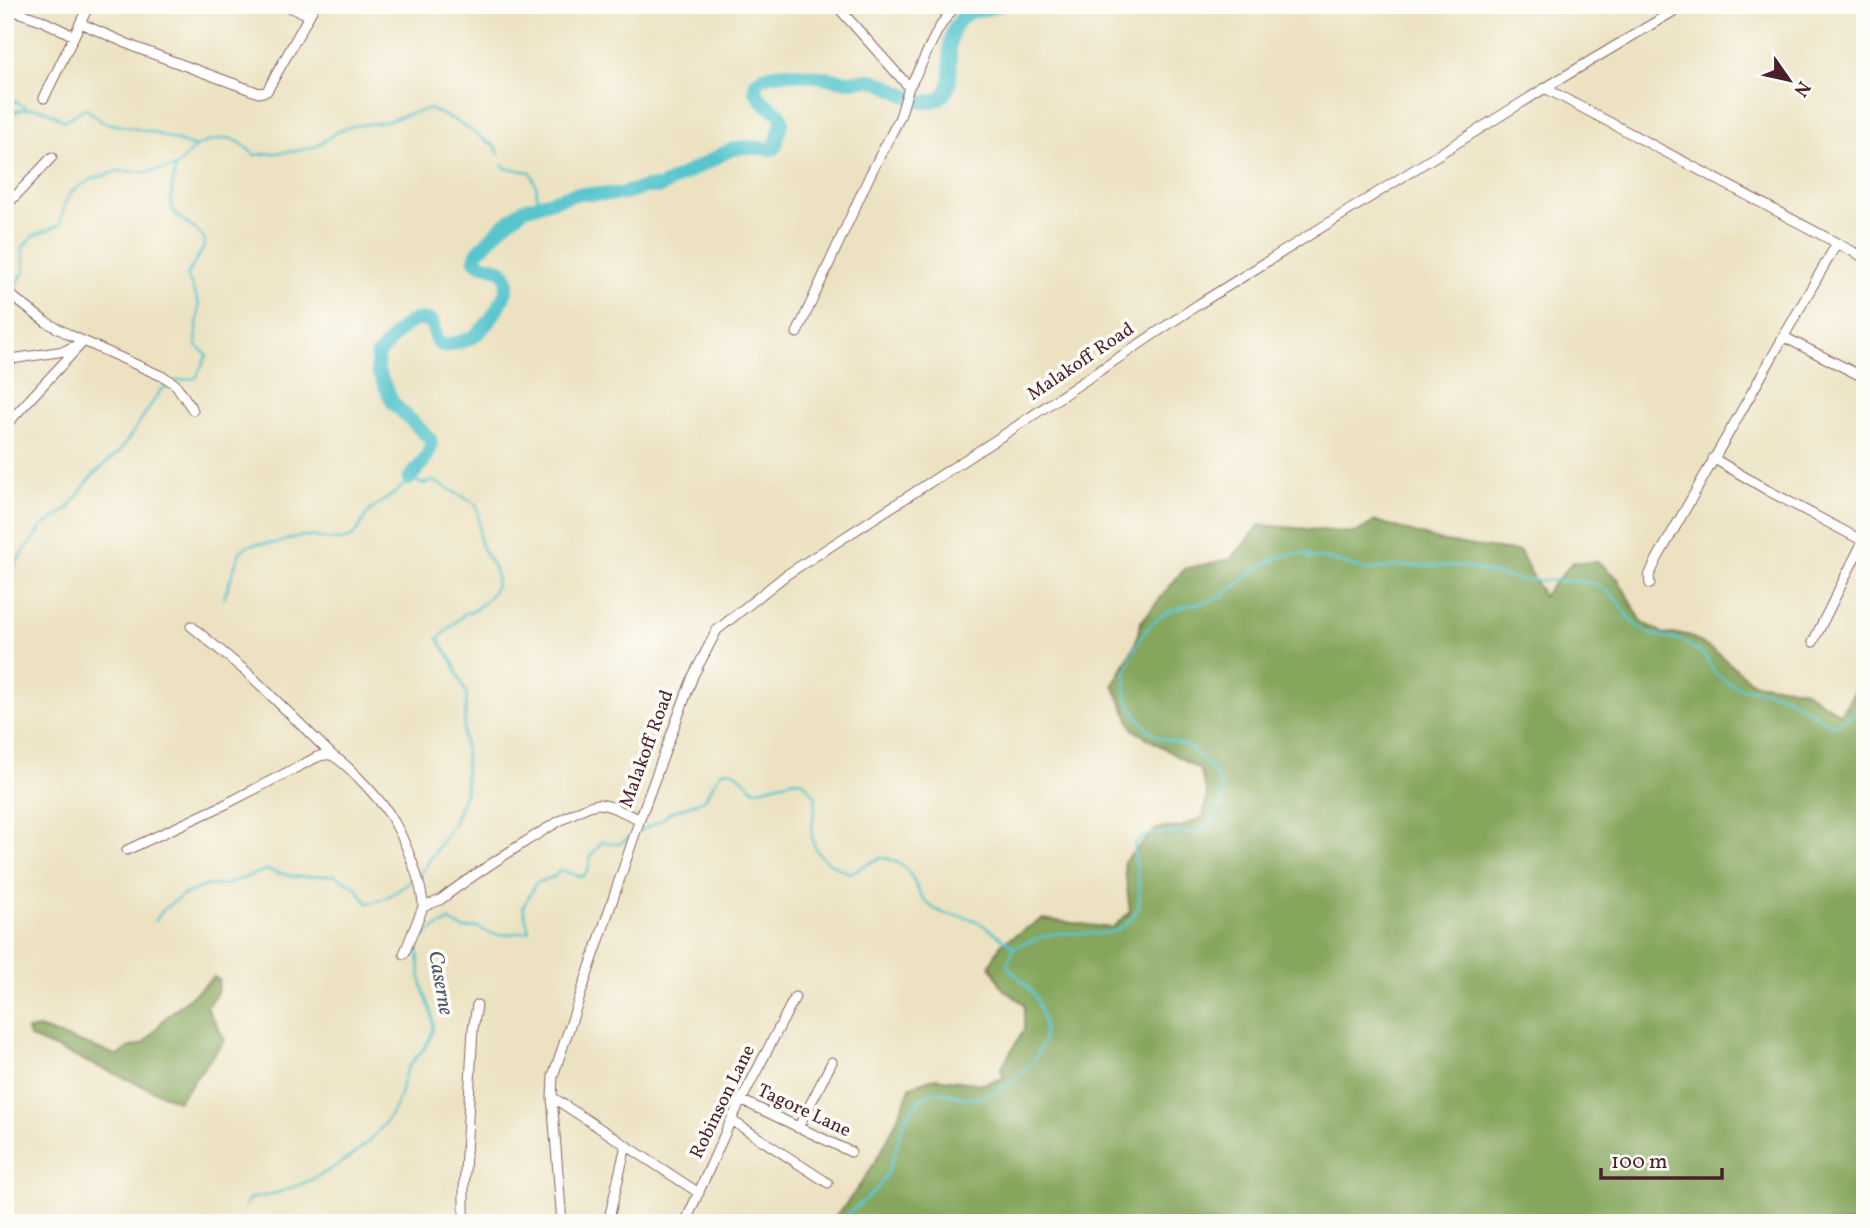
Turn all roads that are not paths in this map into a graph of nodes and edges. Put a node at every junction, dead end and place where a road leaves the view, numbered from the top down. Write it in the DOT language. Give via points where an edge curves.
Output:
graph roads {
  1 [pos="89,5"];
  2 [pos="284,5"];
  3 [pos="315,5"];
  4 [pos="836,5"];
  5 [pos="957,5"];
  6 [pos="1684,5"];
  7 [pos="5,8"];
  8 [pos="309,15"];
  9 [pos="80,23"];
  10 [pos="74,36"];
  11 [pos="909,87"];
  12 [pos="1545,88"];
  13 [pos="44,98"];
  14 [pos="52,157"];
  15 [pos="5,207"];
  16 [pos="1837,243"];
  17 [pos="1865,258"];
  18 [pos="5,291"];
  19 [pos="797,333"];
  20 [pos="1784,337"];
  21 [pos="83,342"];
  22 [pos="5,360"];
  23 [pos="1865,379"];
  24 [pos="192,410"];
  25 [pos="5,426"];
  26 [pos="1713,457"];
  27 [pos="1864,540"];
  28 [pos="1650,584"];
  29 [pos="191,626"];
  30 [pos="1813,642"];
  31 [pos="332,756"];
  32 [pos="639,823"];
  33 [pos="127,850"];
  34 [pos="423,907"];
  35 [pos="404,954"];
  36 [pos="794,997"];
  37 [pos="477,1005"];
  38 [pos="832,1062"];
  39 [pos="552,1097"];
  40 [pos="741,1100"];
  41 [pos="731,1120"];
  42 [pos="798,1128"];
  43 [pos="626,1145"];
  44 [pos="851,1152"];
  45 [pos="828,1183"];
  46 [pos="699,1193"];
  47 [pos="441,1223"];
  48 [pos="465,1223"];
  49 [pos="562,1223"];
  50 [pos="608,1223"];
  51 [pos="685,1223"];
  1 -- 9 [label="street"];
  2 -- 8 [label="street"];
  3 -- 8 [label="street"];
  4 -- 11 [label="street"];
  5 -- 11 [label="street" via="934,33"];
  6 -- 12 [label="street, Malakoff Road"];
  7 -- 10 [label="street"];
  8 -- 9 [label="street" via="267,91 260,93"];
  9 -- 10 [label="street"];
  10 -- 13 [label="street"];
  11 -- 19 [label="street" via="900,117"];
  12 -- 16 [label="street"];
  12 -- 32 [label="street, Malakoff Road" via="1199,304 786,575 717,630 693,676"];
  14 -- 15 [label="street"];
  16 -- 17 [label="street"];
  16 -- 20 [label="street"];
  18 -- 21 [label="street"];
  20 -- 23 [label="street"];
  20 -- 26 [label="street"];
  21 -- 22 [label="street" via="64,351"];
  21 -- 24 [label="street" via="172,382"];
  21 -- 25 [label="street"];
  26 -- 27 [label="street"];
  26 -- 28 [label="street" via="1657,559"];
  27 -- 30 [label="street"];
  29 -- 31 [label="street" via="249,674"];
  31 -- 33 [label="street" via="317,757"];
  31 -- 34 [label="street" via="390,815 418,877"];
  32 -- 34 [label="street" via="601,804 586,807"];
  32 -- 39 [label="street, Malakoff Road" via="553,1076"];
  34 -- 35 [label="street"];
  36 -- 40 [label="street, Robinson Lane"];
  37 -- 48 [label="street"];
  38 -- 42 [label="street"];
  39 -- 43 [label="street"];
  39 -- 49 [label="street, Malakoff Road"];
  40 -- 41 [label="street, Robinson Lane"];
  40 -- 42 [label="street, Tagore Lane"];
  41 -- 45 [label="street"];
  41 -- 46 [label="street, Robinson Lane"];
  42 -- 44 [label="street, Tagore Lane"];
  43 -- 46 [label="street"];
  43 -- 50 [label="street"];
  46 -- 51 [label="street, Robinson Lane"];
  47 -- 48 [label="street"];
}
